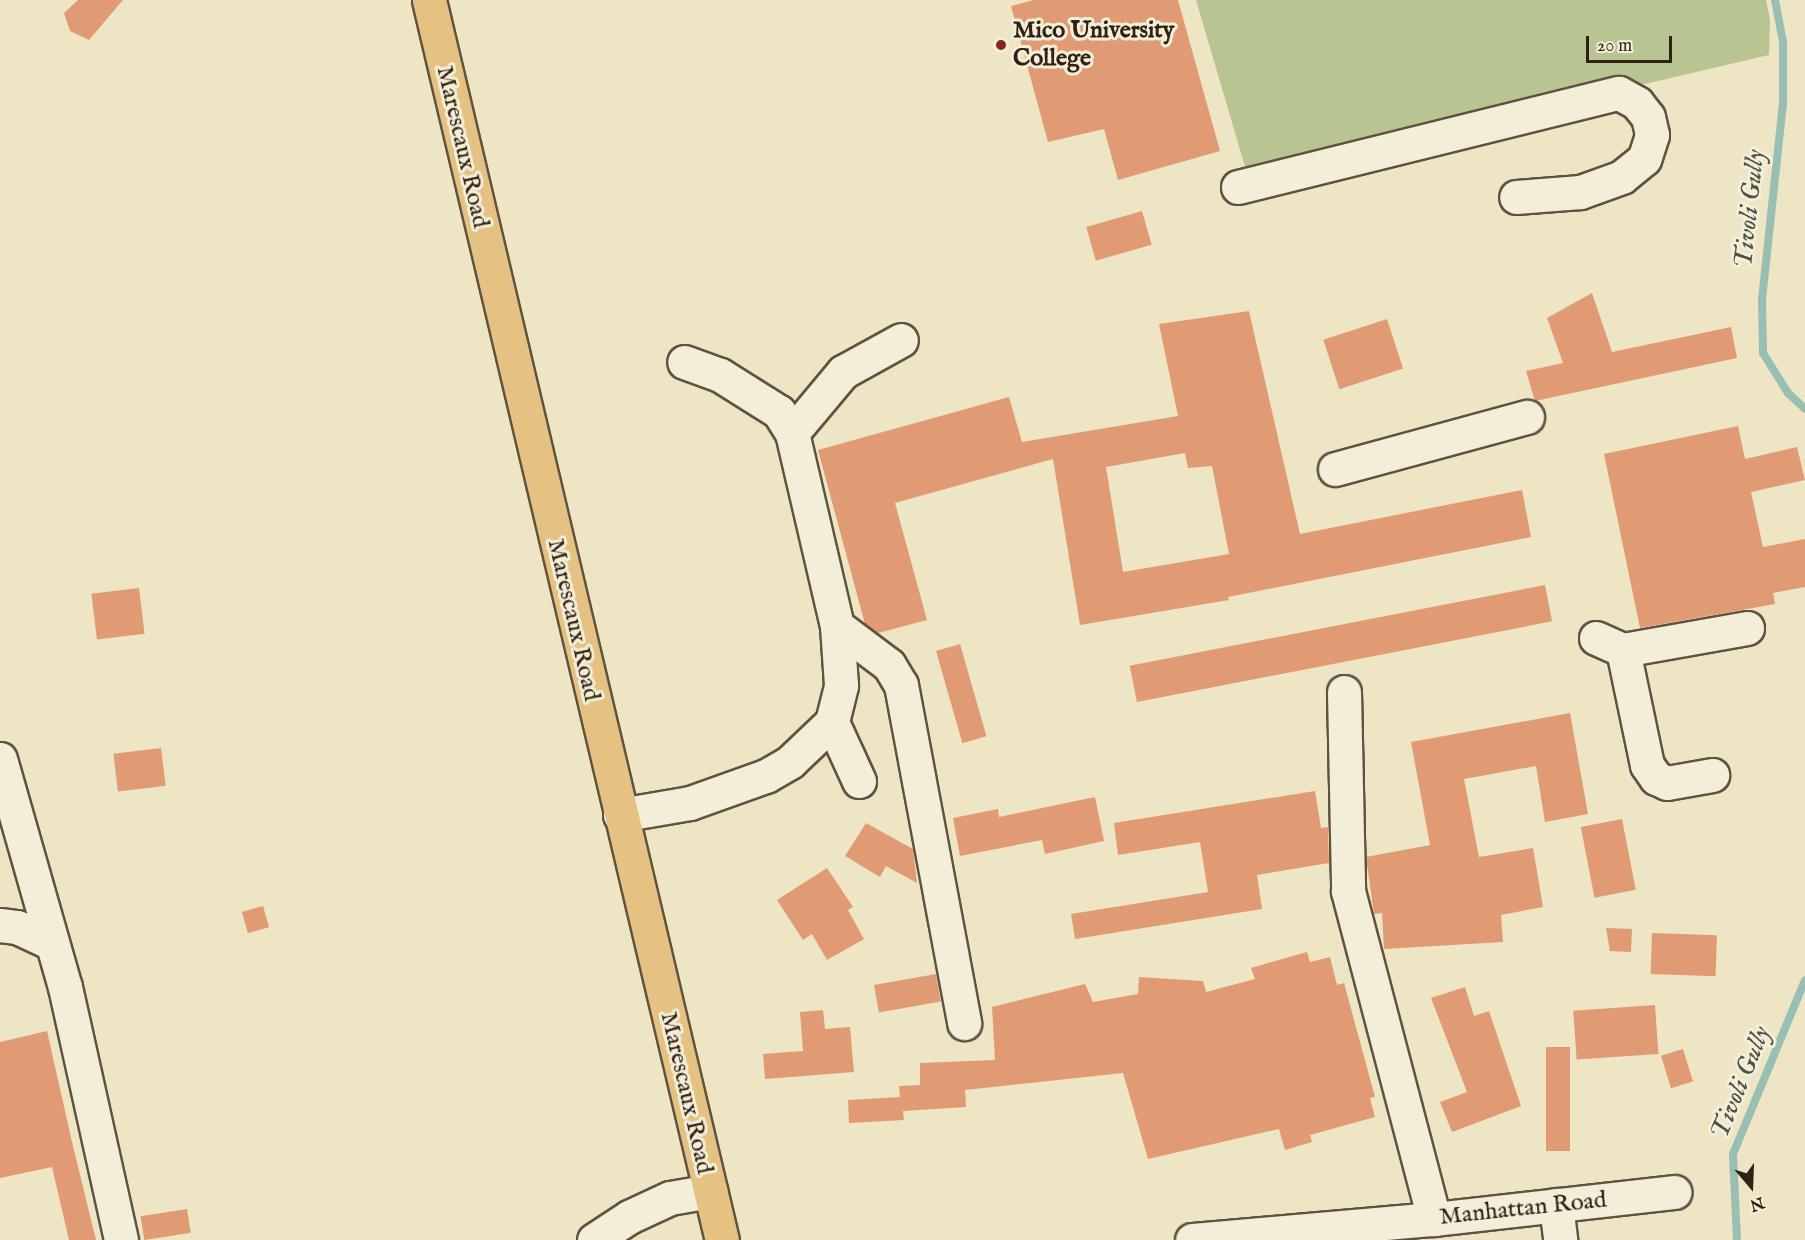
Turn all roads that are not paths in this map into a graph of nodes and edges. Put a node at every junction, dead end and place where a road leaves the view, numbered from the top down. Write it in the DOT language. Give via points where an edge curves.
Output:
graph roads {
  1 [pos="429,0"];
  2 [pos="1239,187"];
  3 [pos="1516,197"];
  4 [pos="901,340"];
  5 [pos="684,362"];
  6 [pos="1527,417"];
  7 [pos="792,433"];
  8 [pos="1335,469"];
  9 [pos="837,626"];
  10 [pos="1748,628"];
  11 [pos="1344,692"];
  12 [pos="832,722"];
  13 [pos="0,759"];
  14 [pos="1712,775"];
  15 [pos="859,781"];
  16 [pos="620,815"];
  17 [pos="0,925"];
  18 [pos="51,943"];
  19 [pos="964,1023"];
  20 [pos="710,1191"];
  21 [pos="1674,1192"];
  22 [pos="1556,1205"];
  23 [pos="1434,1219"];
  24 [pos="635,1229"];
  25 [pos="121,1240"];
  26 [pos="594,1240"];
  27 [pos="722,1240"];
  28 [pos="1192,1240"];
  29 [pos="1560,1240"];
  1 -- 16 [label="main road, Marescaux Road"];
  2 -- 3 [label="street" via="1619,93 1637,103 1648,117 1653,135 1644,159 1622,177 1580,192"];
  4 -- 7 [label="street" via="843,372"];
  5 -- 7 [label="street" via="720,375 778,412"];
  6 -- 8 [label="street"];
  7 -- 9 [label="street"];
  9 -- 12 [label="street" via="841,685"];
  9 -- 19 [label="street" via="889,665 901,685"];
  10 -- 14 [label="street" via="1609,644 1647,765 1656,778 1666,783"];
  11 -- 23 [label="street" via="1348,891"];
  12 -- 15 [label="street"];
  12 -- 16 [label="street" via="814,744 766,776 690,803"];
  13 -- 18 [label="street"];
  16 -- 20 [label="main road, Marescaux Road"];
  17 -- 18 [label="street" via="17,927"];
  18 -- 25 [label="street" via="65,987"];
  20 -- 24 [label="street" via="670,1198"];
  20 -- 27 [label="main road, Marescaux Road"];
  21 -- 22 [label="street, Manhattan Road"];
  22 -- 23 [label="street, Manhattan Road"];
  22 -- 29 [label="street"];
  23 -- 28 [label="street, Manhattan Road"];
  24 -- 26 [label="street"];
}
